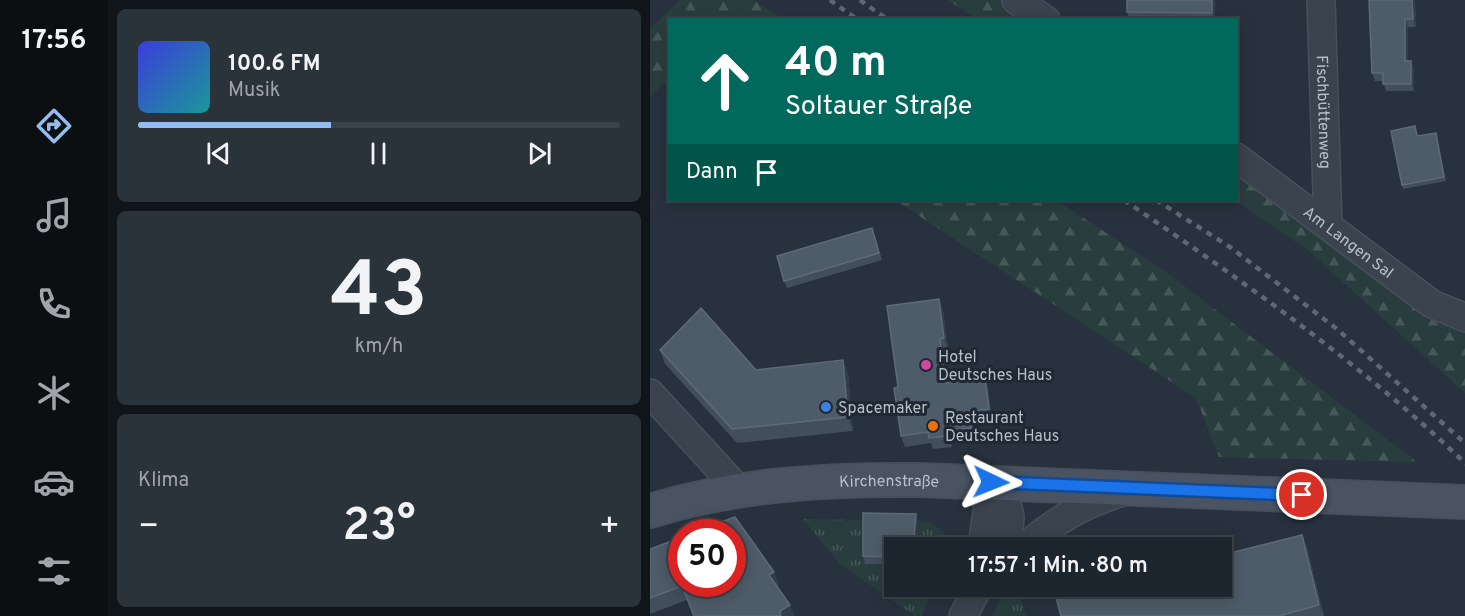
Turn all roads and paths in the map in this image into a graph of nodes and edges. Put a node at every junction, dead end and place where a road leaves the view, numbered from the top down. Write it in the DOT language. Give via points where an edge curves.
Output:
graph roads {
  1 [pos="1016,0"];
  2 [pos="1321,0"];
  3 [pos="1043,18"];
  4 [pos="1238,158"];
  5 [pos="1328,226"];
  6 [pos="1466,318"];
  7 [pos="650,393"];
  8 [pos="991,482"];
  9 [pos="738,489"];
  10 [pos="1132,489"];
  11 [pos="1466,502"];
  12 [pos="650,511"];
  13 [pos="984,537"];
  14 [pos="1006,537"];
  15 [pos="1036,537"];
  16 [pos="974,597"];
  17 [pos="963,616"];
  1 -- 3 [label="street"];
  2 -- 5 [label="street, Fischbüttenweg"];
  4 -- 5 [label="street, Am Langen Sal"];
  5 -- 6 [label="street, Am Langen Sal" via="1432,304"];
  7 -- 9 [label="street"];
  8 -- 9 [label="main road, Kirchenstraße" via="837,480"];
  8 -- 10 [label="main road, Kirchenstraße"];
  8 -- 13 [label="street"];
  8 -- 14 [label="street" via="1006,501 1011,518"];
  9 -- 12 [label="main road, Kirchenstraße"];
  10 -- 11 [label="main road, Kirchenstraße"];
  10 -- 15 [label="street" via="1093,502"];
  16 -- 17 [label="street"];
}
